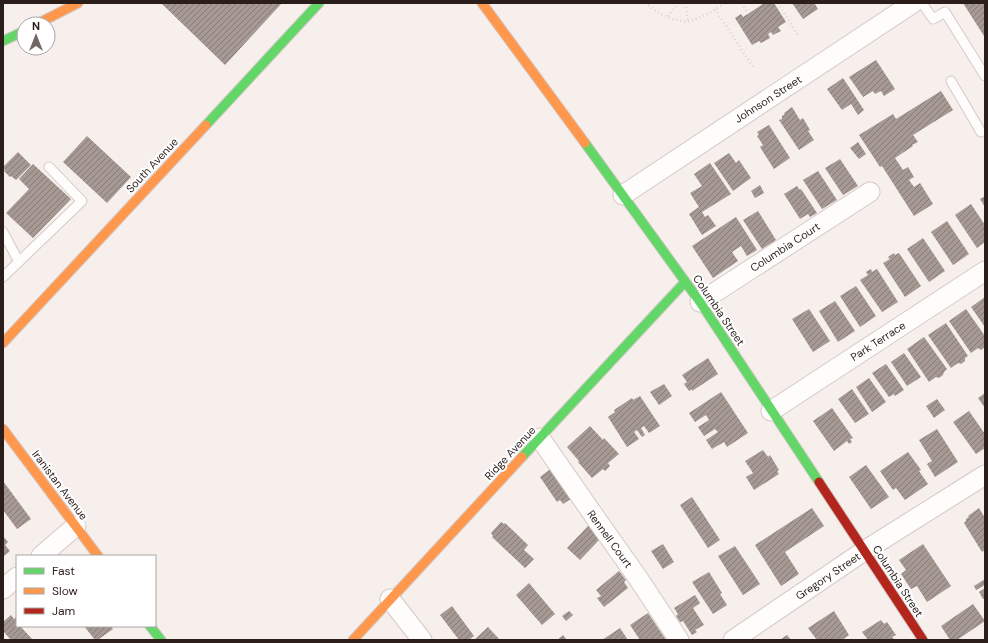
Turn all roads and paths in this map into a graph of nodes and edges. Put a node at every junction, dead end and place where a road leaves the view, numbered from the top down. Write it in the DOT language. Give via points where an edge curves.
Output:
graph roads {
  1 [pos="78,3"];
  2 [pos="319,3"];
  3 [pos="482,3"];
  4 [pos="645,3"];
  5 [pos="679,3"];
  6 [pos="686,3"];
  7 [pos="725,3"];
  8 [pos="742,3"];
  9 [pos="778,3"];
  10 [pos="914,3"];
  11 [pos="922,3"];
  12 [pos="715,9"];
  13 [pos="748,14"];
  14 [pos="53,16"];
  15 [pos="668,16"];
  16 [pos="688,22"];
  17 [pos="16,35"];
  18 [pos="799,37"];
  19 [pos="3,41"];
  20 [pos="753,67"];
  21 [pos="985,76"];
  22 [pos="951,81"];
  23 [pos="981,132"];
  24 [pos="49,167"];
  25 [pos="870,192"];
  26 [pos="623,195"];
  27 [pos="3,232"];
  28 [pos="19,262"];
  29 [pos="985,271"];
  30 [pos="3,278"];
  31 [pos="685,282"];
  32 [pos="700,302"];
  33 [pos="3,342"];
  34 [pos="771,411"];
  35 [pos="3,429"];
  36 [pos="540,438"];
  37 [pos="985,475"];
  38 [pos="76,526"];
  39 [pos="864,551"];
  40 [pos="42,555"];
  41 [pos="97,555"];
  42 [pos="16,577"];
  43 [pos="3,589"];
  44 [pos="390,599"];
  45 [pos="151,627"];
  46 [pos="161,640"];
  47 [pos="353,640"];
  48 [pos="422,640"];
  49 [pos="679,640"];
  50 [pos="733,640"];
  51 [pos="923,640"];
  1 -- 14 [label="main road"];
  2 -- 33 [label="main road, South Avenue"];
  3 -- 26 [label="main road, Columbia Street"];
  4 -- 15 [label="path" via="660,14"];
  5 -- 15 [label="path"];
  6 -- 16 [label="path"];
  7 -- 12 [label="path"];
  8 -- 13 [label="path"];
  9 -- 18 [label="path"];
  10 -- 26 [label="street, Johnson Street"];
  11 -- 21 [label="lane" via="933,19 945,12"];
  12 -- 16 [label="path"];
  12 -- 20 [label="path"];
  15 -- 16 [label="path"];
  17 -- 19 [label="main road"];
  22 -- 23 [label="lane"];
  24 -- 28 [label="lane" via="82,201"];
  25 -- 32 [label="street, Columbia Court"];
  26 -- 31 [label="main road, Columbia Street"];
  27 -- 28 [label="lane"];
  28 -- 30 [label="lane"];
  29 -- 34 [label="street, Park Terrace"];
  31 -- 32 [label="main road, Columbia Street"];
  31 -- 36 [label="main road, Ridge Avenue"];
  32 -- 34 [label="main road, Columbia Street"];
  34 -- 39 [label="main road, Columbia Street"];
  35 -- 38 [label="main road, Iranistan Avenue"];
  36 -- 44 [label="main road, Ridge Avenue"];
  36 -- 49 [label="street, Rennell Court"];
  37 -- 39 [label="street, Gregory Street"];
  38 -- 40 [label="street"];
  38 -- 41 [label="main road, Iranistan Avenue"];
  39 -- 50 [label="street, Gregory Street"];
  39 -- 51 [label="main road, Columbia Street"];
  42 -- 43 [label="street"];
  44 -- 47 [label="main road, Ridge Avenue"];
  44 -- 48 [label="street"];
  45 -- 46 [label="main road"];
}
